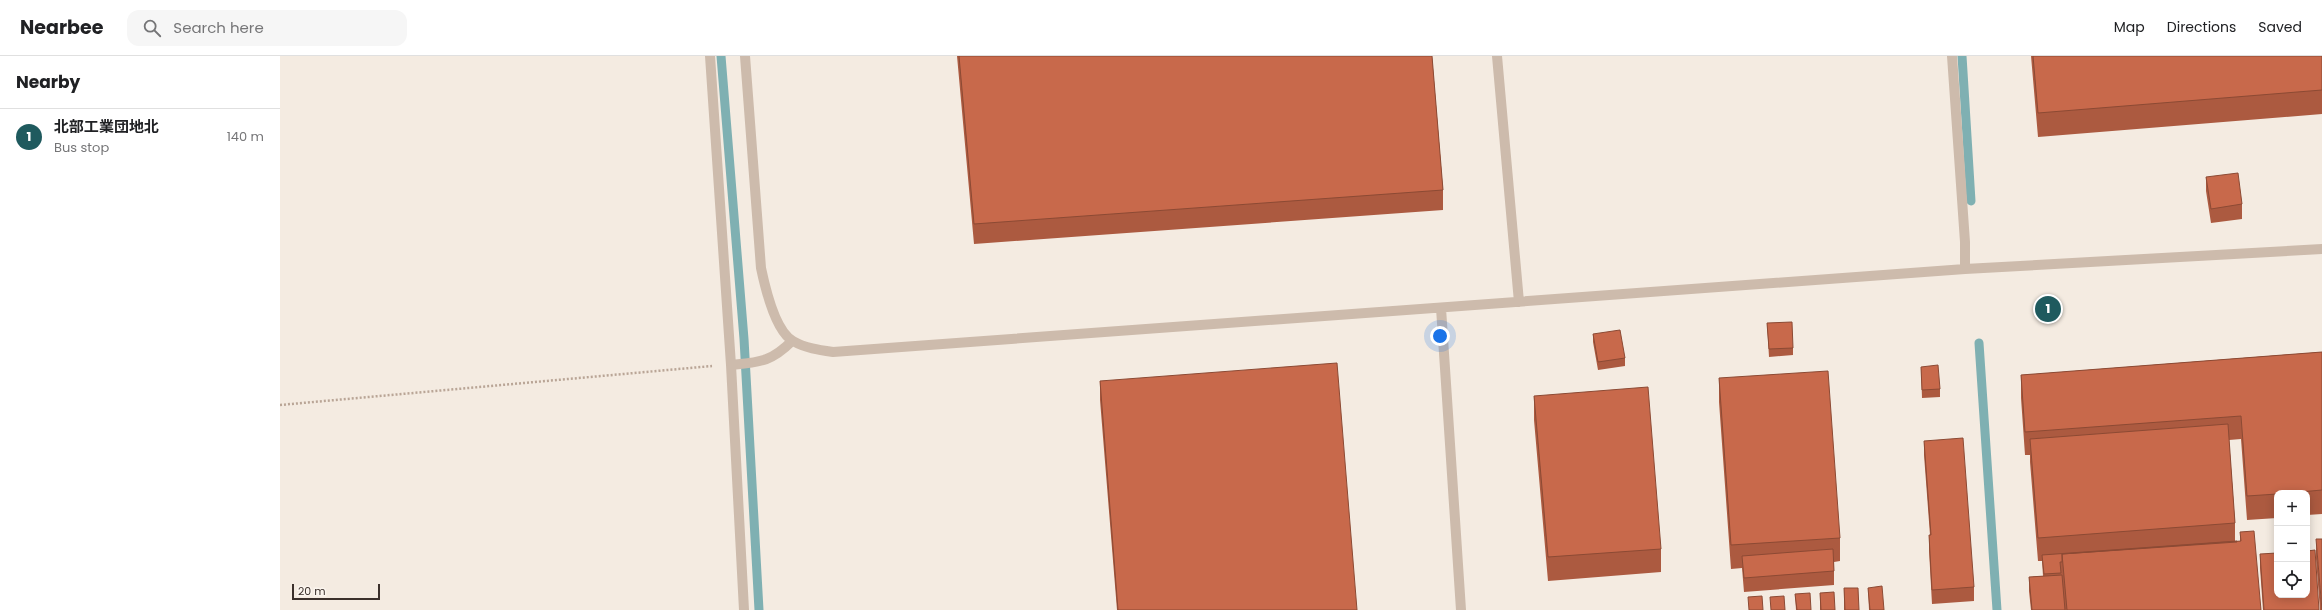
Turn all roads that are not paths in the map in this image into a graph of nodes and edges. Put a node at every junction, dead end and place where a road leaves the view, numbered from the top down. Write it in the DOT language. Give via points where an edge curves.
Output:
graph roads {
  1 [pos="710,56"];
  2 [pos="745,56"];
  3 [pos="1497,56"];
  4 [pos="1952,56"];
  5 [pos="2322,249"];
  6 [pos="1965,269"];
  7 [pos="1518,302"];
  8 [pos="1441,308"];
  9 [pos="792,340"];
  10 [pos="731,365"];
  11 [pos="744,610"];
  12 [pos="1461,610"];
  1 -- 10 [label="street"];
  2 -- 9 [label="street" via="761,268 776,320"];
  3 -- 7 [label="street"];
  4 -- 6 [label="street"];
  5 -- 6 [label="street"];
  6 -- 7 [label="street"];
  7 -- 8 [label="street"];
  8 -- 9 [label="street" via="833,352 812,348"];
  8 -- 12 [label="street"];
  9 -- 10 [label="street" via="779,354 762,362"];
  10 -- 11 [label="street"];
}
